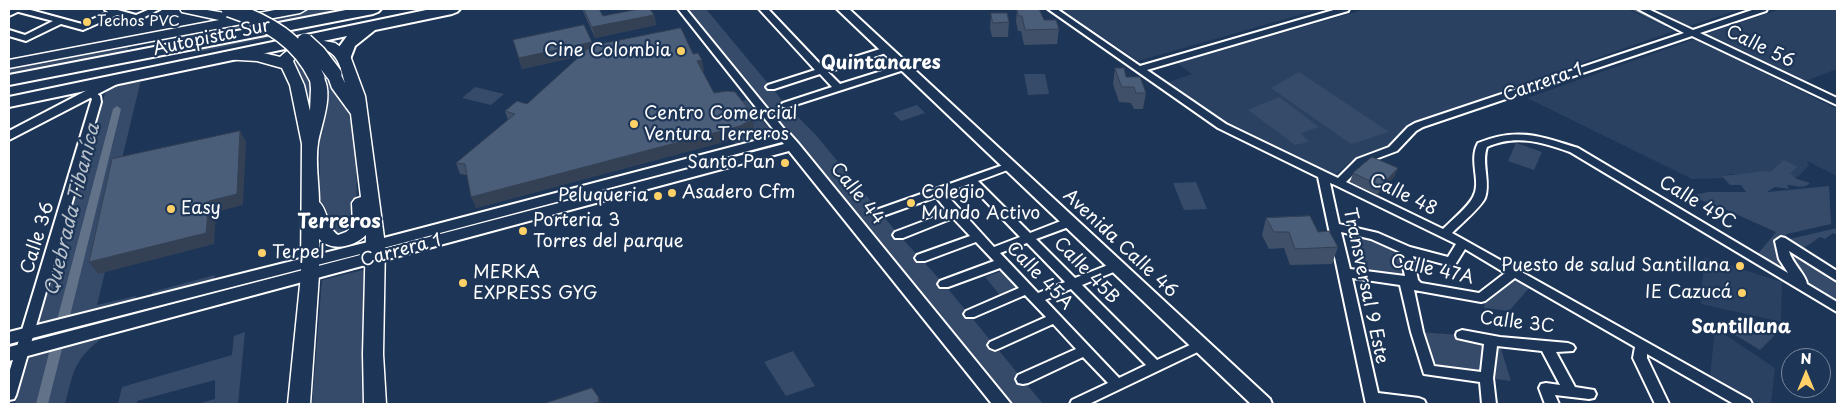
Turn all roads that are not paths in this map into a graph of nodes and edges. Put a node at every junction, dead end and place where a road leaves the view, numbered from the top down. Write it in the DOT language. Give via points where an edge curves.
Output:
graph roads {
  1 [pos="18,9"];
  2 [pos="105,9"];
  3 [pos="156,9"];
  4 [pos="186,9"];
  5 [pos="229,9"];
  6 [pos="257,9"];
  7 [pos="291,9"];
  8 [pos="452,9"];
  9 [pos="682,9"];
  10 [pos="763,9"];
  11 [pos="842,9"];
  12 [pos="1052,9"];
  13 [pos="1345,9"];
  14 [pos="1642,9"];
  15 [pos="1763,9"];
  16 [pos="116,12"];
  17 [pos="9,13"];
  18 [pos="375,17"];
  19 [pos="60,21"];
  20 [pos="1692,32"];
  21 [pos="9,33"];
  22 [pos="156,35"];
  23 [pos="886,50"];
  24 [pos="227,56"];
  25 [pos="344,56"];
  26 [pos="9,64"];
  27 [pos="286,65"];
  28 [pos="904,67"];
  29 [pos="1139,69"];
  30 [pos="822,71"];
  31 [pos="117,79"];
  32 [pos="9,80"];
  33 [pos="771,87"];
  34 [pos="838,88"];
  35 [pos="91,92"];
  36 [pos="9,102"];
  37 [pos="1837,102"];
  38 [pos="786,105"];
  39 [pos="359,114"];
  40 [pos="9,136"];
  41 [pos="1536,137"];
  42 [pos="789,142"];
  43 [pos="310,144"];
  44 [pos="366,163"];
  45 [pos="1009,166"];
  46 [pos="1323,175"];
  47 [pos="970,179"];
  48 [pos="1339,183"];
  49 [pos="937,191"];
  50 [pos="310,194"];
  51 [pos="880,213"];
  52 [pos="955,213"];
  53 [pos="1070,222"];
  54 [pos="1335,227"];
  55 [pos="1445,234"];
  56 [pos="899,235"];
  57 [pos="978,237"];
  58 [pos="1028,237"];
  59 [pos="1463,243"];
  60 [pos="1406,250"];
  61 [pos="376,252"];
  62 [pos="992,252"];
  63 [pos="921,258"];
  64 [pos="1002,263"];
  65 [pos="1117,266"];
  66 [pos="310,268"];
  67 [pos="1346,273"];
  68 [pos="1513,273"];
  69 [pos="1837,277"];
  70 [pos="1408,281"];
  71 [pos="944,284"];
  72 [pos="1074,285"];
  73 [pos="1807,289"];
  74 [pos="1033,294"];
  75 [pos="142,304"];
  76 [pos="1837,308"];
  77 [pos="970,314"];
  78 [pos="1055,318"];
  79 [pos="111,319"];
  80 [pos="129,322"];
  81 [pos="27,333"];
  82 [pos="1462,335"];
  83 [pos="9,338"];
  84 [pos="1491,341"];
  85 [pos="996,345"];
  86 [pos="1201,345"];
  87 [pos="1546,346"];
  88 [pos="1645,346"];
  89 [pos="1568,348"];
  90 [pos="1085,350"];
  91 [pos="15,352"];
  92 [pos="1155,366"];
  93 [pos="1486,378"];
  94 [pos="1023,379"];
  95 [pos="1117,384"];
  96 [pos="1570,391"];
  97 [pos="1589,394"];
  98 [pos="9,395"];
  99 [pos="1373,401"];
  100 [pos="299,404"];
  101 [pos="375,404"];
  102 [pos="1002,404"];
  103 [pos="1077,404"];
  104 [pos="1263,404"];
  105 [pos="1419,404"];
  106 [pos="1489,404"];
  107 [pos="1552,404"];
  108 [pos="1662,404"];
  109 [pos="1745,404"];
  1 -- 17 [label="street"];
  1 -- 19 [label="street"];
  2 -- 16 [label="street"];
  3 -- 16 [label="street" via="137,18"];
  4 -- 6 [label="main road" via="225,17"];
  4 -- 22 [label="main road" via="190,16 186,22"];
  5 -- 43 [label="main road, bridge" via="264,22 290,39 310,61 317,78 319,102"];
  6 -- 39 [label="main road, bridge" via="299,35 318,54"];
  7 -- 22 [label="main road"];
  8 -- 18 [label="highway, Autopista Sur"];
  9 -- 42 [label="street, Calle 44"];
  10 -- 30 [label="street"];
  11 -- 23 [label="street, Avenida Calle 46"];
  12 -- 29 [label="street, Calle 48"];
  13 -- 29 [label="street"];
  14 -- 20 [label="street, Calle 56"];
  15 -- 20 [label="street, Carrera 1"];
  16 -- 19 [label="street" via="83,27"];
  18 -- 24 [label="highway, Autopista Sur"];
  18 -- 25 [label="highway" via="351,41"];
  18 -- 32 [label="highway, Autopista Sur"];
  19 -- 21 [label="street" via="26,38"];
  20 -- 37 [label="street, Calle 56"];
  20 -- 48 [label="street, Carrera 1" via="1419,126 1393,149 1360,161"];
  22 -- 26 [label="main road"];
  23 -- 28 [label="street, Avenida Calle 46"];
  23 -- 30 [label="street"];
  24 -- 27 [label="main road" via="261,57"];
  24 -- 31 [label="highway, Autopista Sur"];
  25 -- 27 [label="main road" via="330,46 310,45 290,54 285,60"];
  25 -- 39 [label="main road" via="357,96"];
  27 -- 43 [label="main road" via="297,85"];
  28 -- 34 [label="street"];
  28 -- 45 [label="street, Avenida Calle 46"];
  29 -- 46 [label="street, Calle 48" via="1222,126"];
  30 -- 33 [label="street"];
  30 -- 34 [label="street"];
  31 -- 35 [label="street"];
  31 -- 36 [label="highway, Autopista Sur"];
  34 -- 38 [label="street"];
  35 -- 40 [label="street"];
  35 -- 81 [label="street, Calle 36" via="97,98 96,102"];
  39 -- 44 [label="main road"];
  41 -- 55 [label="street" via="1507,136 1482,146 1477,156 1479,198"];
  41 -- 73 [label="street, Calle 49C" via="1574,150"];
  42 -- 61 [label="street, Carrera 1"];
  42 -- 102 [label="street, Calle 44"];
  43 -- 50 [label="main road"];
  44 -- 50 [label="main road" via="361,198 362,226 352,237 336,241 328,238"];
  44 -- 61 [label="main road"];
  45 -- 47 [label="street"];
  45 -- 53 [label="street, Avenida Calle 46"];
  46 -- 48 [label="street, Calle 48"];
  46 -- 54 [label="street, Transversal 9 Este"];
  47 -- 49 [label="street"];
  47 -- 58 [label="street, Calle 45B"];
  48 -- 55 [label="street, Calle 48"];
  49 -- 51 [label="street"];
  49 -- 52 [label="street, Calle 45A"];
  50 -- 66 [label="main road"];
  52 -- 56 [label="street"];
  52 -- 57 [label="street, Calle 45A"];
  53 -- 58 [label="street"];
  53 -- 65 [label="street, Avenida Calle 46"];
  54 -- 60 [label="street" via="1374,236"];
  54 -- 67 [label="street, Transversal 9 Este"];
  55 -- 59 [label="street, Calle 48"];
  57 -- 62 [label="street, Calle 45A"];
  57 -- 63 [label="street"];
  58 -- 62 [label="street"];
  58 -- 72 [label="street, Calle 45B"];
  59 -- 60 [label="street" via="1451,262"];
  59 -- 68 [label="street, Calle 48"];
  60 -- 70 [label="street"];
  61 -- 66 [label="street, Carrera 1"];
  61 -- 101 [label="main road"];
  62 -- 64 [label="street, Calle 45A"];
  64 -- 71 [label="street"];
  64 -- 74 [label="street, Calle 45A"];
  65 -- 72 [label="street"];
  65 -- 86 [label="street, Avenida Calle 46"];
  66 -- 75 [label="street, Carrera 1"];
  66 -- 80 [label="street, Carrera 1"];
  66 -- 100 [label="main road"];
  67 -- 70 [label="street, Calle 47A"];
  67 -- 99 [label="street, Transversal 9 Este"];
  68 -- 70 [label="street, Calle 47A" via="1481,298 1417,286"];
  68 -- 88 [label="street, Calle 48"];
  69 -- 73 [label="street" via="1781,241 1781,252 1787,265"];
  70 -- 93 [label="street" via="1417,332 1429,370"];
  72 -- 74 [label="street"];
  72 -- 92 [label="street, Calle 45B"];
  73 -- 76 [label="street, Calle 49C"];
  74 -- 77 [label="street"];
  74 -- 78 [label="street, Calle 45A"];
  75 -- 79 [label="street, Carrera 1"];
  75 -- 80 [label="street" via="146,308 144,313"];
  78 -- 85 [label="street"];
  78 -- 90 [label="street, Calle 45A"];
  79 -- 80 [label="street, Carrera 1"];
  79 -- 81 [label="street, Carrera 1"];
  79 -- 91 [label="street, Carrera 1"];
  81 -- 83 [label="street, Carrera 1"];
  81 -- 91 [label="street, Calle 36"];
  82 -- 84 [label="street, Calle 3C"];
  84 -- 87 [label="street, Calle 3C"];
  84 -- 93 [label="street"];
  86 -- 92 [label="street"];
  86 -- 104 [label="street, Avenida Calle 46"];
  87 -- 89 [label="street, Calle 3C"];
  87 -- 96 [label="street"];
  88 -- 108 [label="street" via="1641,348 1640,358"];
  88 -- 109 [label="street, Calle 48"];
  90 -- 94 [label="street"];
  90 -- 95 [label="street, Calle 45A"];
  91 -- 98 [label="street, Calle 36"];
  92 -- 95 [label="street"];
  93 -- 106 [label="street"];
  95 -- 103 [label="street"];
  96 -- 97 [label="street"];
  96 -- 107 [label="street" via="1546,388"];
  99 -- 105 [label="street"];
}
